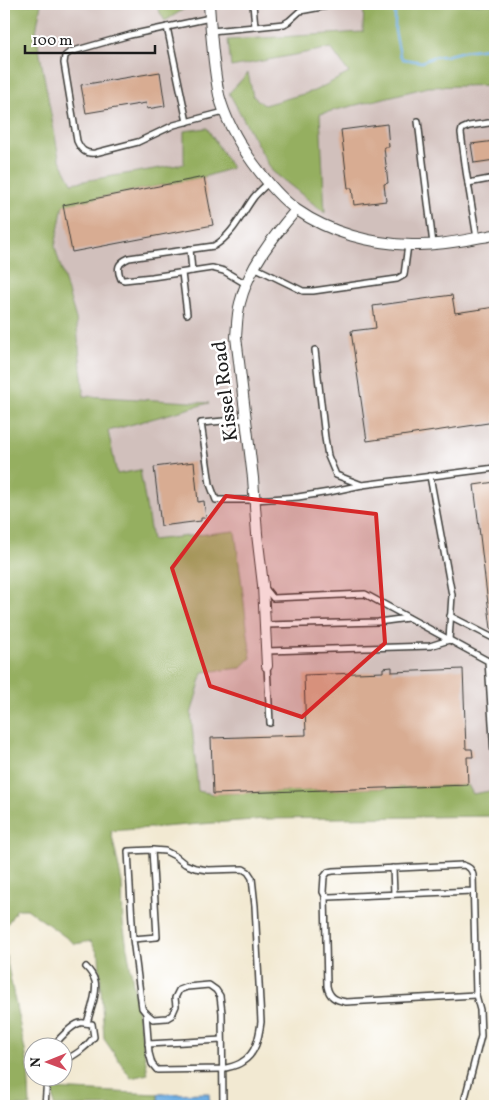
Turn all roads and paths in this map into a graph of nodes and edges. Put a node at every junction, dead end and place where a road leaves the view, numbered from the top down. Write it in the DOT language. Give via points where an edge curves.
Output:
graph roads {
  1 [pos="209,4"];
  2 [pos="253,4"];
  3 [pos="328,4"];
  4 [pos="210,18"];
  5 [pos="167,27"];
  6 [pos="255,27"];
  7 [pos="211,31"];
  8 [pos="225,111"];
  9 [pos="187,122"];
  10 [pos="418,122"];
  11 [pos="495,122"];
  12 [pos="495,178"];
  13 [pos="268,183"];
  14 [pos="468,183"];
  15 [pos="296,210"];
  16 [pos="495,236"];
  17 [pos="477,238"];
  18 [pos="433,244"];
  19 [pos="408,245"];
  20 [pos="190,249"];
  21 [pos="254,268"];
  22 [pos="192,271"];
  23 [pos="182,273"];
  24 [pos="246,284"];
  25 [pos="187,314"];
  26 [pos="315,350"];
  27 [pos="246,419"];
  28 [pos="495,468"];
  29 [pos="430,476"];
  30 [pos="362,485"];
  31 [pos="255,500"];
  32 [pos="264,585"];
  33 [pos="450,616"];
  34 [pos="409,618"];
  35 [pos="266,625"];
  36 [pos="495,638"];
  37 [pos="449,640"];
  38 [pos="267,651"];
  39 [pos="267,666"];
  40 [pos="270,723"];
  41 [pos="494,754"];
  42 [pos="152,850"];
  43 [pos="394,868"];
  44 [pos="473,891"];
  45 [pos="394,894"];
  46 [pos="325,896"];
  47 [pos="133,939"];
  48 [pos="86,967"];
  49 [pos="476,995"];
  50 [pos="146,1013"];
  51 [pos="87,1024"];
  52 [pos="61,1038"];
  53 [pos="222,1040"];
  54 [pos="148,1044"];
  55 [pos="72,1057"];
  56 [pos="222,1068"];
  57 [pos="45,1088"];
  58 [pos="44,1106"];
  59 [pos="223,1106"];
  60 [pos="465,1106"];
  1 -- 4 [label="street"];
  2 -- 6 [label="lane"];
  3 -- 6 [label="lane" via="300,11 284,24"];
  4 -- 5 [label="lane"];
  4 -- 7 [label="street"];
  5 -- 9 [label="lane"];
  5 -- 9 [label="lane" via="65,56 77,141 85,152 96,153 138,142"];
  6 -- 7 [label="lane"];
  7 -- 8 [label="street" via="216,79"];
  8 -- 9 [label="lane"];
  8 -- 13 [label="street" via="238,140"];
  10 -- 18 [label="lane"];
  11 -- 14 [label="lane" via="462,129"];
  12 -- 14 [label="lane"];
  13 -- 15 [label="street"];
  13 -- 20 [label="lane" via="222,242"];
  14 -- 17 [label="lane"];
  15 -- 19 [label="street" via="346,234"];
  15 -- 21 [label="street, Kissel Road"];
  16 -- 17 [label="street"];
  17 -- 18 [label="street"];
  18 -- 19 [label="street"];
  19 -- 21 [label="lane" via="404,275 397,279 303,291"];
  20 -- 22 [label="lane"];
  20 -- 23 [label="lane" via="129,258 118,266 124,280"];
  21 -- 24 [label="street, Kissel Road"];
  22 -- 23 [label="lane"];
  22 -- 24 [label="lane" via="212,268"];
  23 -- 25 [label="lane"];
  24 -- 27 [label="street, Kissel Road" via="238,313 236,338"];
  26 -- 30 [label="lane" via="328,456 336,475"];
  27 -- 31 [label="street, Kissel Road"];
  27 -- 31 [label="lane" via="201,423 210,484 216,500"];
  28 -- 29 [label="lane"];
  29 -- 30 [label="lane"];
  29 -- 33 [label="lane" via="452,595"];
  30 -- 31 [label="lane" via="298,497"];
  31 -- 32 [label="street, Kissel Road"];
  32 -- 34 [label="lane" via="273,598 364,594"];
  32 -- 35 [label="street, Kissel Road"];
  33 -- 36 [label="lane"];
  33 -- 37 [label="lane"];
  34 -- 35 [label="lane"];
  34 -- 37 [label="lane"];
  35 -- 38 [label="street, Kissel Road"];
  37 -- 38 [label="lane" via="430,646"];
  37 -- 41 [label="lane" via="488,661"];
  38 -- 39 [label="street, Kissel Road"];
  39 -- 40 [label="lane"];
  42 -- 47 [label="lane" via="128,851"];
  42 -- 47 [label="lane" via="157,938"];
  42 -- 56 [label="lane" via="165,851 195,868 243,869 252,878 261,1022 259,1037 243,1062"];
  43 -- 44 [label="lane" via="463,865 471,869"];
  43 -- 45 [label="lane"];
  43 -- 46 [label="lane" via="328,872 324,877"];
  44 -- 45 [label="lane"];
  44 -- 49 [label="lane"];
  45 -- 46 [label="lane"];
  46 -- 49 [label="lane" via="327,986 335,999 346,1002"];
  47 -- 50 [label="lane" via="142,1008"];
  48 -- 51 [label="lane" via="96,982"];
  49 -- 60 [label="lane" via="481,1036"];
  50 -- 53 [label="lane" via="153,1018 167,1018 176,1006 179,990 210,986 220,996"];
  50 -- 54 [label="lane"];
  51 -- 52 [label="lane" via="72,1027"];
  51 -- 55 [label="lane" via="92,1024 94,1037"];
  53 -- 54 [label="lane"];
  53 -- 56 [label="lane"];
  54 -- 56 [label="lane" via="152,1064 157,1070"];
  56 -- 59 [label="lane"];
  57 -- 58 [label="lane"];
}
